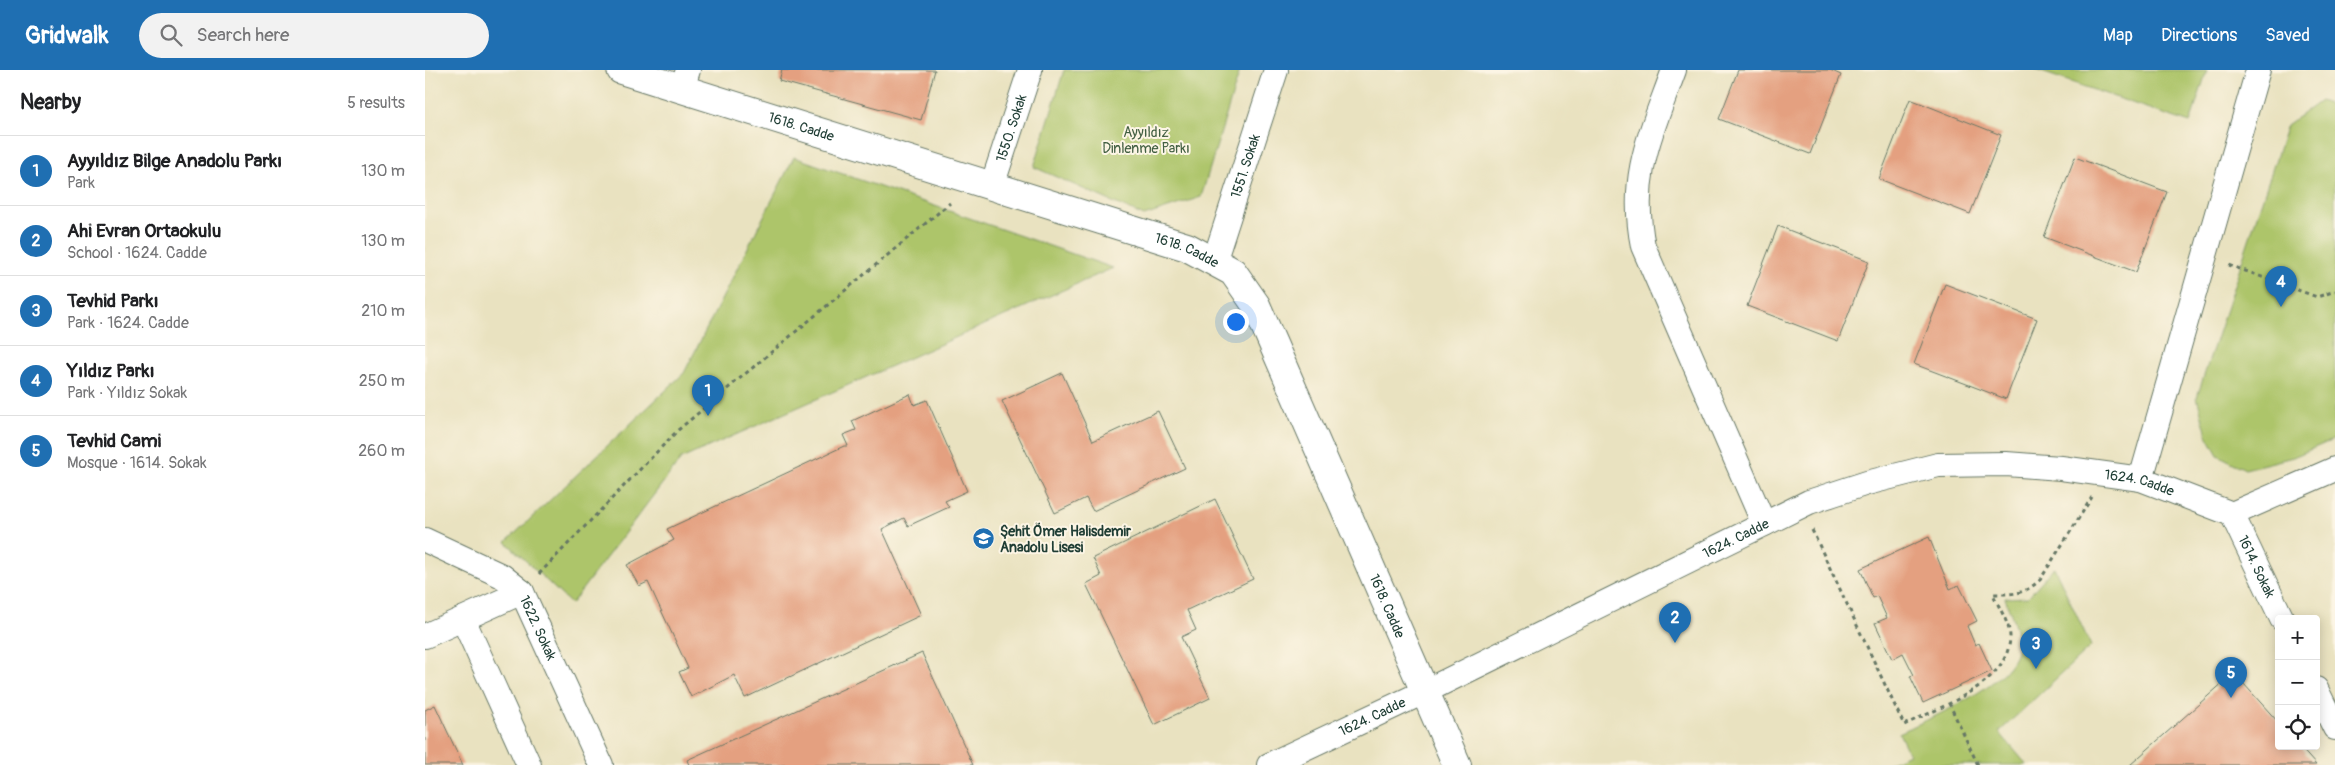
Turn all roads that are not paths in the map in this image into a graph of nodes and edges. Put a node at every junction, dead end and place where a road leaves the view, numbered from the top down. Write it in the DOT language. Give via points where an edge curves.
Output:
graph roads {
  1 [pos="621,70"];
  2 [pos="1030,70"];
  3 [pos="1276,70"];
  4 [pos="1674,70"];
  5 [pos="2258,70"];
  6 [pos="685,79"];
  7 [pos="984,184"];
  8 [pos="1214,262"];
  9 [pos="2335,470"];
  10 [pos="2141,479"];
  11 [pos="2232,514"];
  12 [pos="1764,524"];
  13 [pos="425,540"];
  14 [pos="521,592"];
  15 [pos="2281,615"];
  16 [pos="463,618"];
  17 [pos="425,636"];
  18 [pos="1424,692"];
  19 [pos="2320,697"];
  20 [pos="2335,728"];
  21 [pos="529,765"];
  22 [pos="601,765"];
  23 [pos="1269,765"];
  24 [pos="1457,765"];
  1 -- 6 [label="street, 1618. Cadde"];
  2 -- 7 [label="street, 1550. Sokak"];
  3 -- 8 [label="street, 1551. Sokak"];
  4 -- 12 [label="street" via="1644,156 1639,178 1638,223 1643,246"];
  5 -- 10 [label="street"];
  6 -- 7 [label="street, 1618. Cadde"];
  7 -- 8 [label="street, 1618. Cadde" via="1187,247"];
  8 -- 18 [label="street, 1618. Cadde" via="1233,272 1256,305"];
  9 -- 11 [label="street"];
  10 -- 11 [label="street, 1624. Cadde"];
  10 -- 12 [label="street, 1624. Cadde" via="2005,464 1938,465 1867,483 1801,506"];
  11 -- 15 [label="street, 1614. Sokak"];
  12 -- 18 [label="street, 1624. Cadde"];
  13 -- 14 [label="street, 1622. Sokak" via="502,576"];
  14 -- 16 [label="street"];
  14 -- 22 [label="street, 1622. Sokak"];
  16 -- 17 [label="street"];
  16 -- 21 [label="street"];
  18 -- 23 [label="street, 1624. Cadde"];
  18 -- 24 [label="street, 1618. Cadde"];
  19 -- 20 [label="street"];
}
